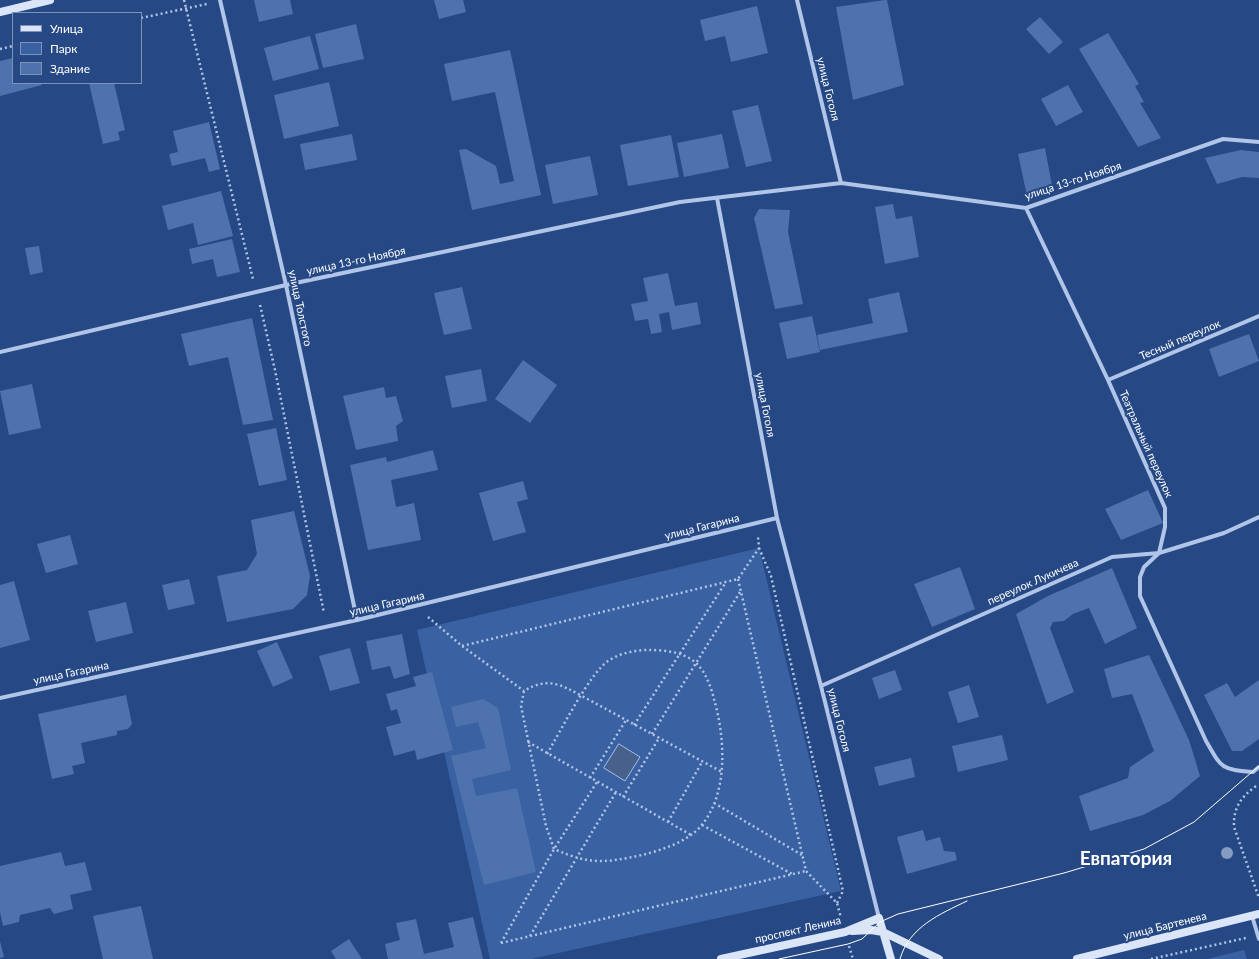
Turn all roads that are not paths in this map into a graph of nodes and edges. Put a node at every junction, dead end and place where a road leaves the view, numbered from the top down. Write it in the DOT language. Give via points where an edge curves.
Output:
graph roads {
  1 [pos="50,0"];
  2 [pos="220,0"];
  3 [pos="797,0"];
  4 [pos="0,12"];
  5 [pos="1259,142"];
  6 [pos="841,183"];
  7 [pos="717,198"];
  8 [pos="1026,208"];
  9 [pos="286,285"];
  10 [pos="1259,316"];
  11 [pos="0,352"];
  12 [pos="1108,380"];
  13 [pos="1259,517"];
  14 [pos="777,518"];
  15 [pos="1159,553"];
  16 [pos="357,620"];
  17 [pos="822,686"];
  18 [pos="0,698"];
  19 [pos="1259,767"];
  20 [pos="1255,915"];
  21 [pos="878,918"];
  22 [pos="845,932"];
  23 [pos="883,932"];
  24 [pos="1258,937"];
  25 [pos="721,959"];
  26 [pos="891,959"];
  27 [pos="939,959"];
  28 [pos="1077,959"];
  1 -- 4 [label="street"];
  2 -- 9 [label="street, улица Толстого"];
  3 -- 6 [label="street, улица Гоголя"];
  5 -- 8 [label="street, улица 13-го Ноября" via="1223,139"];
  6 -- 7 [label="street"];
  6 -- 8 [label="street, улица 13-го Ноября"];
  7 -- 9 [label="street, улица 13-го Ноября" via="680,202"];
  7 -- 14 [label="street, улица Гоголя"];
  8 -- 12 [label="street, Театральный переулок"];
  9 -- 11 [label="street, улица 13-го Ноября"];
  9 -- 16 [label="street, улица Толстого"];
  10 -- 12 [label="street, Тесный переулок"];
  12 -- 15 [label="street, Театральный переулок" via="1165,508 1165,527"];
  13 -- 15 [label="street, переулок Лукичева" via="1224,533"];
  14 -- 16 [label="street, улица Гагарина"];
  14 -- 17 [label="street, улица Гоголя"];
  15 -- 17 [label="street, переулок Лукичева" via="1112,557"];
  15 -- 19 [label="street" via="1144,567 1140,577 1140,596 1206,741 1219,763 1230,770 1253,772"];
  16 -- 18 [label="street, улица Гагарина"];
  17 -- 21 [label="street, улица Гоголя"];
  20 -- 24 [label="street"];
  20 -- 28 [label="street, улица Бартенева"];
  21 -- 22 [label="street, проспект Ленина"];
  21 -- 23 [label="street"];
  22 -- 23 [label="street"];
  22 -- 25 [label="street, проспект Ленина"];
  23 -- 26 [label="street"];
  23 -- 27 [label="street"];
}
